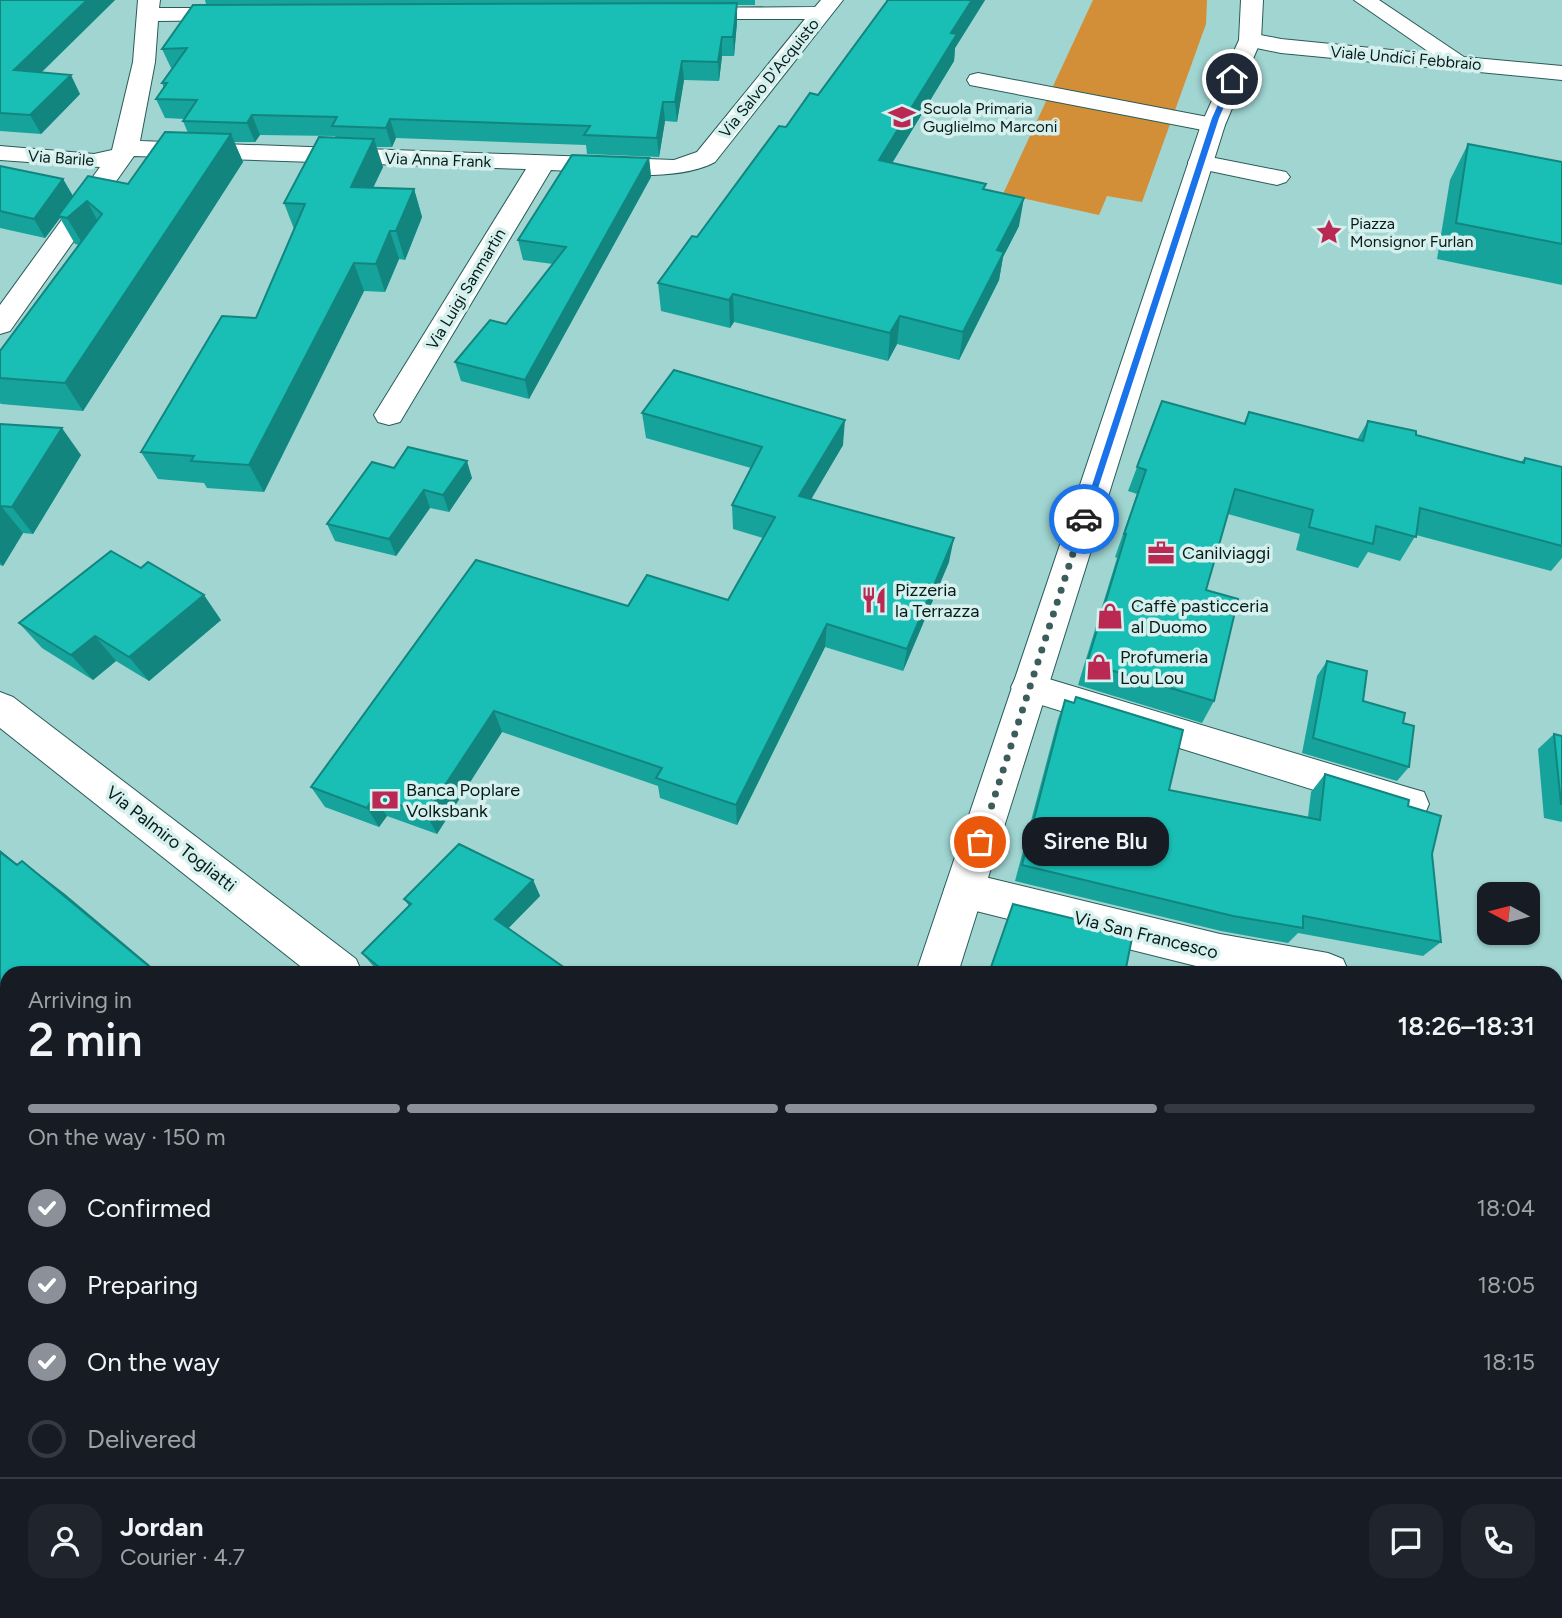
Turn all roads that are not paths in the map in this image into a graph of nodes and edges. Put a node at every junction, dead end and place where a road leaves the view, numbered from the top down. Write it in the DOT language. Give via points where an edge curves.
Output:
graph roads {
  1 [pos="1252,0"];
  2 [pos="1365,0"];
  3 [pos="826,7"];
  4 [pos="148,8"];
  5 [pos="670,13"];
  6 [pos="258,14"];
  7 [pos="1250,40"];
  8 [pos="1462,62"];
  9 [pos="1562,73"];
  10 [pos="978,80"];
  11 [pos="1213,125"];
  12 [pos="124,152"];
  13 [pos="0,153"];
  14 [pos="706,157"];
  15 [pos="1200,162"];
  16 [pos="542,164"];
  17 [pos="1277,177"];
  18 [pos="0,325"];
  19 [pos="389,415"];
  20 [pos="1029,687"];
  21 [pos="0,707"];
  22 [pos="1410,804"];
  23 [pos="964,890"];
  24 [pos="332,966"];
  25 [pos="939,966"];
  26 [pos="1290,966"];
  1 -- 7 [label="street"];
  2 -- 8 [label="street"];
  3 -- 5 [label="street"];
  3 -- 14 [label="street, Via Salvo D'Acquisto"];
  4 -- 6 [label="street"];
  4 -- 12 [label="street" via="144,62"];
  7 -- 8 [label="street, Viale Undici Febbraio"];
  7 -- 11 [label="street"];
  8 -- 9 [label="street, Viale Undici Febbraio"];
  10 -- 11 [label="street"];
  11 -- 15 [label="street"];
  12 -- 13 [label="street, Via Barile" via="107,161"];
  12 -- 16 [label="street, Via Anna Frank"];
  12 -- 18 [label="street"];
  14 -- 16 [label="street, Via Anna Frank" via="674,167"];
  15 -- 17 [label="street"];
  15 -- 20 [label="street"];
  16 -- 19 [label="street, Via Luigi Sanmartin"];
  20 -- 22 [label="street"];
  20 -- 23 [label="street"];
  21 -- 24 [label="street, Via Palmiro Togliatti"];
  23 -- 25 [label="street"];
  23 -- 26 [label="street, Via San Francesco"];
}
